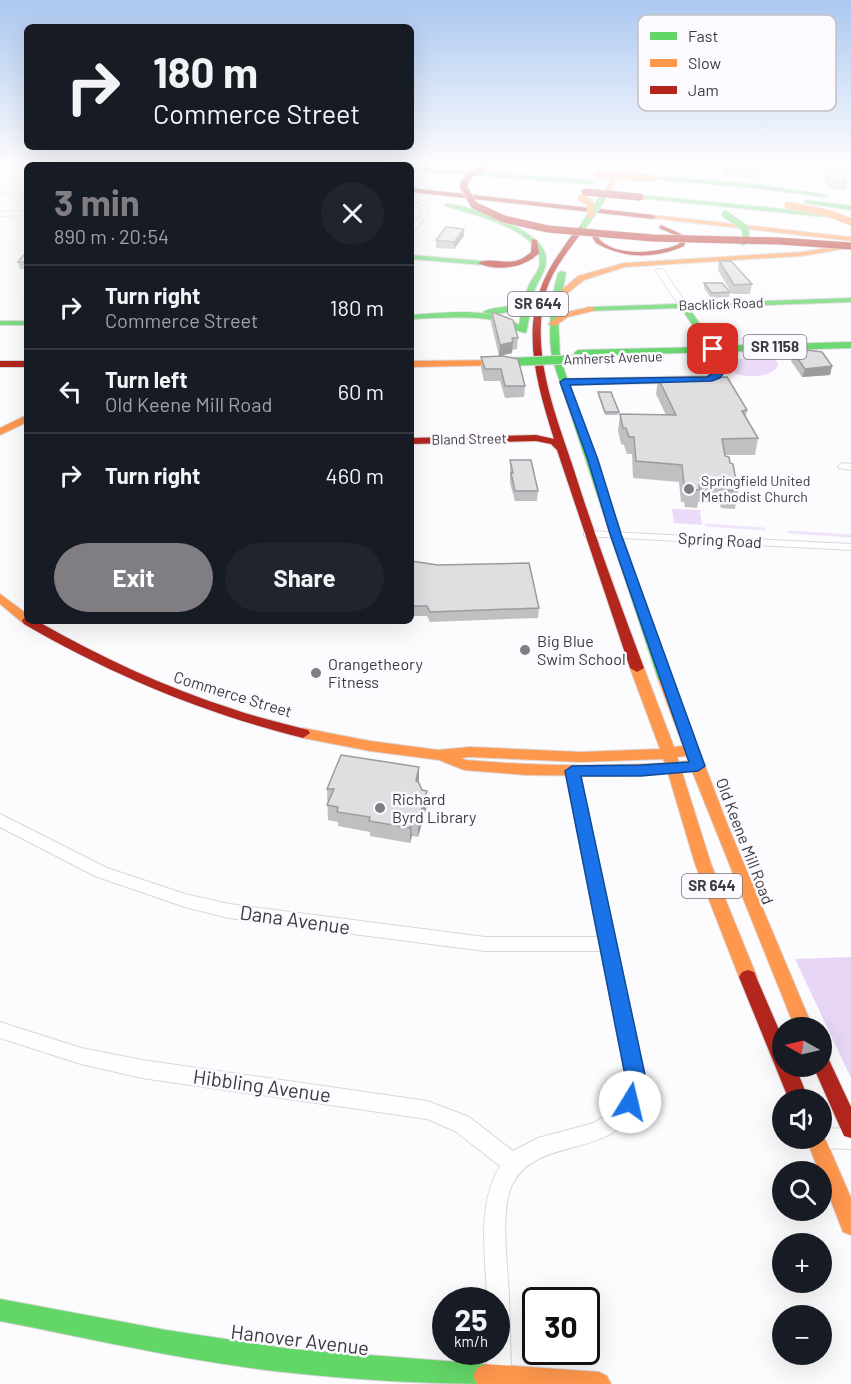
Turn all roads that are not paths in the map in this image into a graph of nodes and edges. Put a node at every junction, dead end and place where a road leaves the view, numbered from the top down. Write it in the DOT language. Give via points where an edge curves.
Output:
graph roads {
  1 [pos="512,228"];
  2 [pos="541,228"];
  3 [pos="587,228"];
  4 [pos="588,228"];
  5 [pos="592,228"];
  6 [pos="659,228"];
  7 [pos="745,228"];
  8 [pos="749,228"];
  9 [pos="794,228"];
  10 [pos="851,234"];
  11 [pos="851,239"];
  12 [pos="534,240"];
  13 [pos="851,246"];
  14 [pos="851,255"];
  15 [pos="414,257"];
  16 [pos="643,258"];
  17 [pos="749,258"];
  18 [pos="660,272"];
  19 [pos="560,279"];
  20 [pos="556,298"];
  21 [pos="851,300"];
  22 [pos="526,301"];
  23 [pos="683,306"];
  24 [pos="590,309"];
  25 [pos="445,316"];
  26 [pos="414,317"];
  27 [pos="24,323"];
  28 [pos="0,324"];
  29 [pos="552,324"];
  30 [pos="523,331"];
  31 [pos="851,345"];
  32 [pos="851,351"];
  33 [pos="714,352"];
  34 [pos="414,358"];
  35 [pos="508,358"];
  36 [pos="24,364"];
  37 [pos="414,364"];
  38 [pos="2,366"];
  39 [pos="24,370"];
  40 [pos="538,371"];
  41 [pos="564,382"];
  42 [pos="24,420"];
  43 [pos="554,421"];
  44 [pos="0,432"];
  45 [pos="527,438"];
  46 [pos="414,441"];
  47 [pos="562,449"];
  48 [pos="588,534"];
  49 [pos="615,534"];
  50 [pos="851,547"];
  51 [pos="0,598"];
  52 [pos="24,618"];
  53 [pos="32,624"];
  54 [pos="693,750"];
  55 [pos="669,753"];
  56 [pos="443,756"];
  57 [pos="698,766"];
  58 [pos="674,768"];
  59 [pos="572,771"];
  60 [pos="0,820"];
  61 [pos="608,944"];
  62 [pos="799,1017"];
  63 [pos="0,1030"];
  64 [pos="772,1035"];
  65 [pos="827,1077"];
  66 [pos="851,1129"];
  67 [pos="832,1138"];
  68 [pos="851,1138"];
  69 [pos="820,1149"];
  70 [pos="513,1163"];
  71 [pos="851,1224"];
  72 [pos="0,1310"];
  73 [pos="500,1380"];
  74 [pos="592,1384"];
  1 -- 12 [label="main road"];
  2 -- 13 [label="main road, bridge" via="608,237"];
  3 -- 40 [label="main road, SR 644" via="553,268 540,296 534,333"];
  4 -- 19 [label="main road, Old Keene Mill Road / SR 644"];
  5 -- 6 [label="main road" via="599,243 627,252 663,252 683,243 682,237"];
  7 -- 16 [label="main road, bridge" via="747,235 742,242 710,252"];
  8 -- 11 [label="main road"];
  9 -- 10 [label="main road"];
  12 -- 15 [label="main road" via="535,253 527,262 507,265"];
  12 -- 22 [label="main road" via="542,249 544,260"];
  13 -- 16 [label="main road, bridge"];
  13 -- 17 [label="main road, bridge"];
  14 -- 17 [label="main road"];
  16 -- 19 [label="main road" via="591,264"];
  17 -- 20 [label="main road" via="647,262 604,269 575,282"];
  18 -- 23 [label="street"];
  19 -- 20 [label="main road, Old Keene Mill Road / SR 644"];
  20 -- 24 [label="main road"];
  20 -- 29 [label="main road, Old Keene Mill Road / SR 644"];
  21 -- 23 [label="main road, Backlick Road"];
  22 -- 25 [label="main road" via="514,308"];
  22 -- 30 [label="main road"];
  23 -- 24 [label="main road, Backlick Road"];
  23 -- 33 [label="main road"];
  24 -- 29 [label="main road" via="565,315"];
  25 -- 26 [label="main road"];
  25 -- 30 [label="main road" via="503,318 516,322"];
  27 -- 28 [label="main road"];
  29 -- 41 [label="main road, Old Keene Mill Road / SR 644"];
  30 -- 40 [label="main road"];
  31 -- 33 [label="main road, Amherst Avenue / SR 1158"];
  32 -- 33 [label="main road, Amherst Avenue / SR 1158"];
  33 -- 35 [label="main road, Amherst Avenue / SR 1158, bridge"];
  33 -- 41 [label="main road" via="721,371 706,380"];
  34 -- 35 [label="main road, Amherst Avenue / SR 1158"];
  35 -- 37 [label="main road, Amherst Avenue / SR 1158"];
  36 -- 38 [label="main road"];
  38 -- 39 [label="main road"];
  40 -- 43 [label="main road, SR 644"];
  41 -- 49 [label="main road, Old Keene Mill Road / SR 644"];
  42 -- 44 [label="main road"];
  43 -- 45 [label="main road" via="547,433"];
  43 -- 47 [label="main road, SR 644"];
  45 -- 46 [label="main road, Bland Street"];
  45 -- 47 [label="main road" via="550,441"];
  47 -- 48 [label="main road, SR 644"];
  48 -- 49 [label="street, Spring Road"];
  48 -- 55 [label="main road, SR 644"];
  49 -- 50 [label="street, Spring Road"];
  49 -- 54 [label="main road, Old Keene Mill Road / SR 644"];
  51 -- 52 [label="main road, Commerce Street"];
  53 -- 56 [label="main road, Commerce Street" via="122,673 226,712 324,737"];
  54 -- 55 [label="main road, Commerce Street"];
  54 -- 57 [label="main road, Old Keene Mill Road / SR 644"];
  55 -- 56 [label="main road, Commerce Street" via="623,757 466,752"];
  55 -- 58 [label="main road, SR 644"];
  56 -- 59 [label="main road, Commerce Street" via="464,765"];
  57 -- 58 [label="main road, Commerce Street"];
  57 -- 62 [label="main road, Old Keene Mill Road / SR 644"];
  58 -- 59 [label="main road, Commerce Street"];
  58 -- 64 [label="main road, SR 644" via="703,864"];
  59 -- 61 [label="street"];
  60 -- 61 [label="street, Dana Avenue" via="101,872 176,898 229,911 485,944"];
  61 -- 70 [label="street" via="635,1075 630,1102 619,1118 605,1128 549,1145"];
  63 -- 70 [label="street, Hibbling Avenue" via="81,1056 142,1069 427,1110 462,1124"];
  65 -- 66 [label="main road"];
  67 -- 68 [label="street"];
  69 -- 71 [label="main road"];
  70 -- 73 [label="street" via="504,1177 496,1220"];
  72 -- 73 [label="main road, Hanover Avenue" via="291,1361"];
  73 -- 74 [label="main road, Hanover Avenue"];
}
